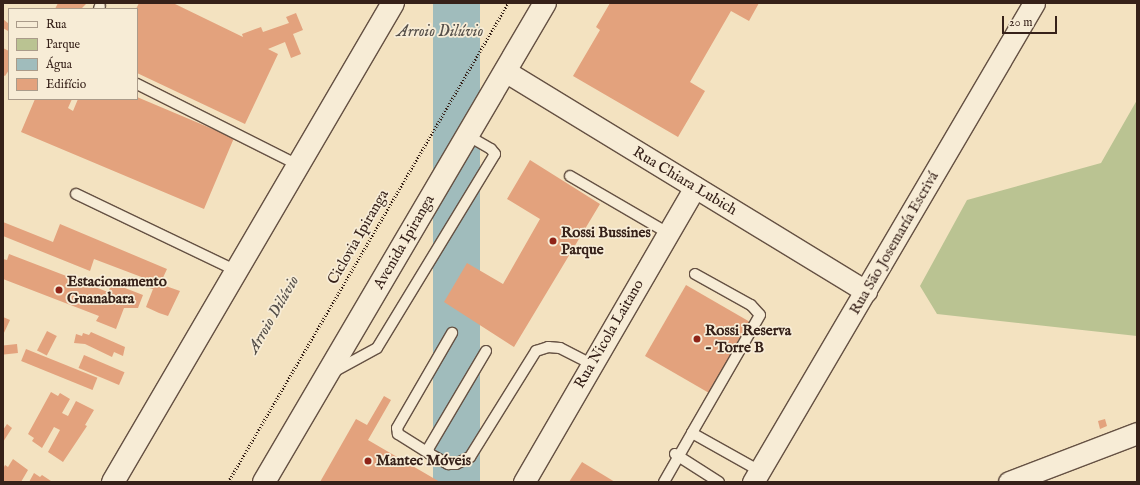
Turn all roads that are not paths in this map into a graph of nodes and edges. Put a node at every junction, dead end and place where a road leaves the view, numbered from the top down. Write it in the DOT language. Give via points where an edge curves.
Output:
graph roads {
  1 [pos="393,3"];
  2 [pos="545,3"];
  3 [pos="1034,3"];
  4 [pos="505,71"];
  5 [pos="138,85"];
  6 [pos="467,135"];
  7 [pos="298,165"];
  8 [pos="570,176"];
  9 [pos="695,187"];
  10 [pos="76,194"];
  11 [pos="668,233"];
  12 [pos="237,270"];
  13 [pos="695,274"];
  14 [pos="866,291"];
  15 [pos="452,333"];
  16 [pos="486,350"];
  17 [pos="592,364"];
  18 [pos="326,376"];
  19 [pos="1137,432"];
  20 [pos="692,433"];
  21 [pos="430,454"];
  22 [pos="677,456"];
  23 [pos="757,476"];
  24 [pos="113,482"];
  25 [pos="264,482"];
  26 [pos="524,482"];
  27 [pos="664,482"];
  28 [pos="719,482"];
  29 [pos="1009,482"];
  1 -- 7 [label="main road"];
  2 -- 4 [label="main road, Avenida Ipiranga"];
  3 -- 14 [label="street, Rua São Josemaría Escrivá"];
  4 -- 6 [label="main road, Avenida Ipiranga"];
  4 -- 9 [label="street, Rua Chiara Lubich"];
  5 -- 7 [label="lane"];
  6 -- 18 [label="main road, Avenida Ipiranga"];
  6 -- 18 [label="lane" via="495,154 377,348"];
  7 -- 12 [label="main road"];
  8 -- 11 [label="lane"];
  9 -- 11 [label="street, Rua Nicola Laitano"];
  9 -- 14 [label="street, Rua Chiara Lubich"];
  10 -- 12 [label="lane"];
  11 -- 17 [label="street, Rua Nicola Laitano"];
  12 -- 24 [label="main road"];
  13 -- 20 [label="lane" via="751,305 760,315"];
  14 -- 23 [label="street, Rua São Josemaría Escrivá"];
  15 -- 21 [label="lane" via="397,428 398,434"];
  16 -- 21 [label="lane" via="431,443"];
  17 -- 21 [label="lane" via="560,348 542,348 536,351 470,457 456,464 448,464"];
  17 -- 26 [label="street, Rua Nicola Laitano"];
  18 -- 25 [label="main road, Avenida Ipiranga"];
  19 -- 29 [label="street"];
  20 -- 22 [label="lane"];
  20 -- 23 [label="lane"];
  22 -- 27 [label="lane"];
  22 -- 28 [label="lane"];
}
